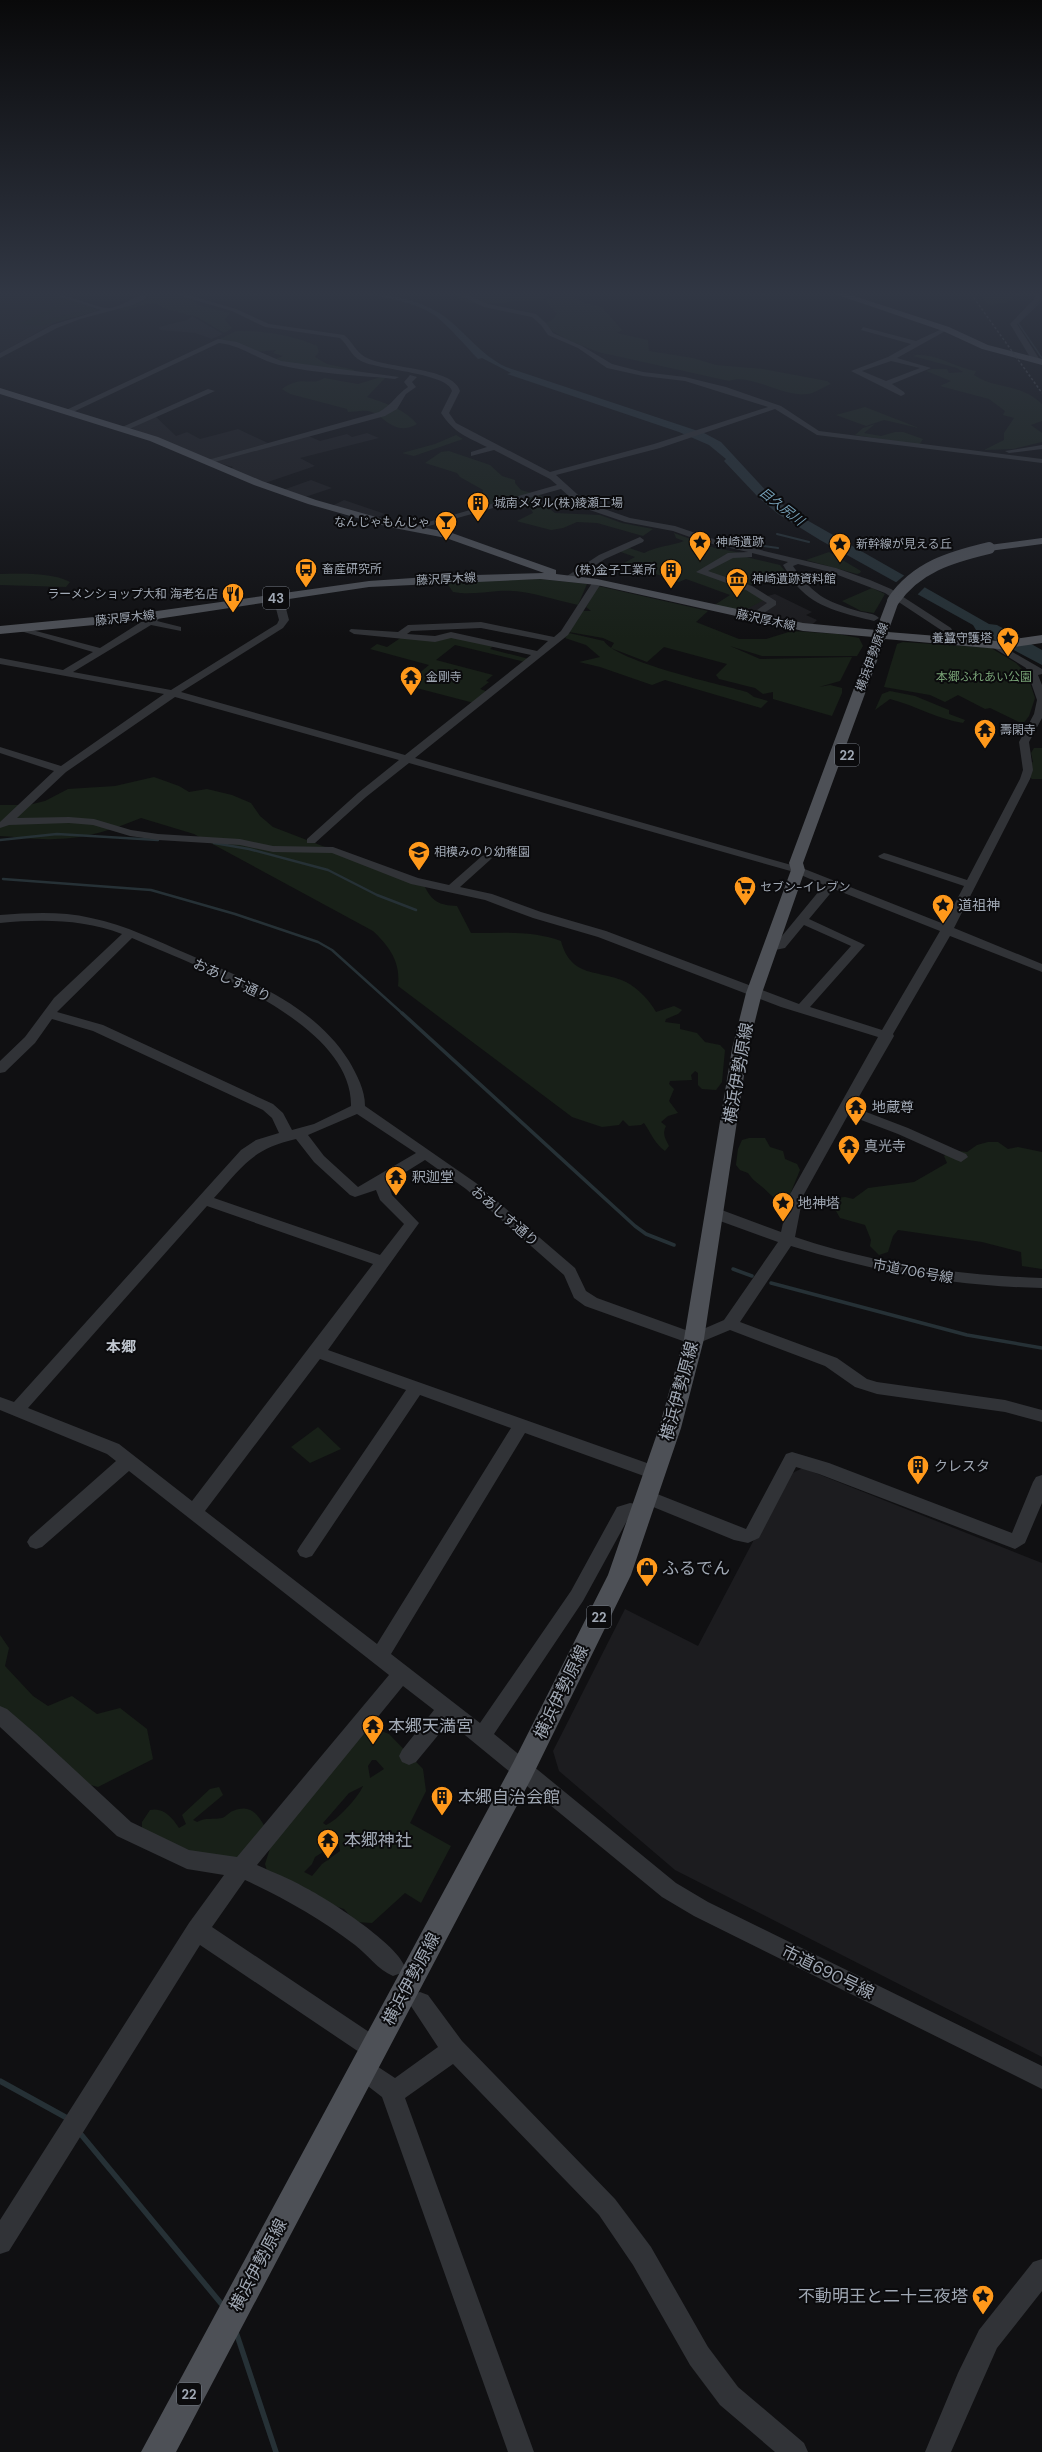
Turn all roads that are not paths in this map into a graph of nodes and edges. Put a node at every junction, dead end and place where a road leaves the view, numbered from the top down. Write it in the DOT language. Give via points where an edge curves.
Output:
graph roads {
  1 [pos="59,408"];
  2 [pos="74,408"];
  3 [pos="170,408"];
  4 [pos="392,408"];
  5 [pos="446,408"];
  6 [pos="770,408"];
  7 [pos="776,408"];
  8 [pos="68,411"];
  9 [pos="124,428"];
  10 [pos="1042,447"];
  11 [pos="493,448"];
  12 [pos="474,454"];
  13 [pos="989,454"];
  14 [pos="208,461"];
  15 [pos="1042,461"];
  16 [pos="548,475"];
  17 [pos="563,486"];
  18 [pos="414,529"];
  19 [pos="640,540"];
  20 [pos="1042,541"];
  21 [pos="1042,546"];
  22 [pos="992,550"];
  23 [pos="792,564"];
  24 [pos="553,576"];
  25 [pos="569,578"];
  26 [pos="597,582"];
  27 [pos="278,597"];
  28 [pos="752,617"];
  29 [pos="153,618"];
  30 [pos="874,618"];
  31 [pos="462,625"];
  32 [pos="20,628"];
  33 [pos="178,629"];
  34 [pos="0,630"];
  35 [pos="354,630"];
  36 [pos="400,635"];
  37 [pos="450,635"];
  38 [pos="884,636"];
  39 [pos="556,640"];
  40 [pos="1037,640"];
  41 [pos="953,642"];
  42 [pos="995,645"];
  43 [pos="101,652"];
  44 [pos="538,654"];
  45 [pos="0,661"];
  46 [pos="1037,670"];
  47 [pos="64,673"];
  48 [pos="173,693"];
  49 [pos="0,750"];
  50 [pos="406,758"];
  51 [pos="62,770"];
  52 [pos="3,822"];
  53 [pos="311,841"];
  54 [pos="884,856"];
  55 [pos="486,858"];
  56 [pos="798,870"];
  57 [pos="832,883"];
  58 [pos="971,885"];
  59 [pos="450,890"];
  60 [pos="0,919"];
  61 [pos="802,920"];
  62 [pos="947,930"];
  63 [pos="131,933"];
  64 [pos="770,947"];
  65 [pos="1042,968"];
  66 [pos="754,992"];
  67 [pos="801,1009"];
  68 [pos="49,1014"];
  69 [pos="887,1036"];
  70 [pos="0,1069"];
  71 [pos="358,1108"];
  72 [pos="845,1110"];
  73 [pos="292,1134"];
  74 [pos="426,1153"];
  75 [pos="961,1157"];
  76 [pos="381,1182"];
  77 [pos="203,1199"];
  78 [pos="714,1213"];
  79 [pos="787,1241"];
  80 [pos="383,1262"];
  81 [pos="1042,1283"];
  82 [pos="730,1324"];
  83 [pos="694,1339"];
  84 [pos="317,1352"];
  85 [pos="416,1388"];
  86 [pos="0,1403"];
  87 [pos="17,1409"];
  88 [pos="1041,1415"];
  89 [pos="521,1426"];
  90 [pos="128,1461"];
  91 [pos="655,1473"];
  92 [pos="1042,1482"];
  93 [pos="645,1504"];
  94 [pos="193,1513"];
  95 [pos="36,1542"];
  96 [pos="306,1551"];
  97 [pos="379,1657"];
  98 [pos="401,1674"];
  99 [pos="447,1709"];
  100 [pos="0,1716"];
  101 [pos="482,1736"];
  102 [pos="409,1756"];
  103 [pos="522,1771"];
  104 [pos="241,1868"];
  105 [pos="197,1930"];
  106 [pos="393,1965"];
  107 [pos="420,2003"];
  108 [pos="454,2049"];
  109 [pos="368,2058"];
  110 [pos="1042,2078"];
  111 [pos="392,2094"];
  112 [pos="0,2242"];
  113 [pos="1041,2273"];
  114 [pos="158,2452"];
  115 [pos="521,2452"];
  116 [pos="795,2452"];
  117 [pos="938,2452"];
  1 -- 8 [label="main road"];
  2 -- 8 [label="street"];
  3 -- 9 [label="street"];
  4 -- 14 [label="street" via="382,414"];
  5 -- 11 [label="street" via="447,418 461,432"];
  6 -- 16 [label="street" via="686,436"];
  7 -- 13 [label="street" via="809,430 827,435"];
  8 -- 9 [label="main road"];
  9 -- 14 [label="main road"];
  10 -- 13 [label="street"];
  11 -- 12 [label="street"];
  11 -- 16 [label="street"];
  13 -- 15 [label="street"];
  14 -- 18 [label="main road" via="312,502"];
  16 -- 17 [label="street"];
  17 -- 18 [label="street"];
  17 -- 23 [label="street" via="579,501 595,509"];
  18 -- 24 [label="main road" via="448,535 544,567 551,570"];
  19 -- 25 [label="street" via="602,557"];
  20 -- 22 [label="main road, 横浜伊勢原線 / 22"];
  21 -- 22 [label="main road, 横浜伊勢原線 / 22"];
  22 -- 38 [label="main road, 横浜伊勢原線 / 22" via="930,575 910,590 896,603"];
  23 -- 28 [label="street" via="737,554 702,572 749,588 773,603"];
  23 -- 30 [label="street" via="805,590 812,596 856,614"];
  23 -- 41 [label="street" via="847,574 888,591 948,630"];
  24 -- 25 [label="main road, 藤沢厚木線 / 43"];
  24 -- 27 [label="main road, 藤沢厚木線 / 43" via="405,581"];
  25 -- 26 [label="main road, 藤沢厚木線 / 43"];
  26 -- 28 [label="main road, 藤沢厚木線 / 43"];
  26 -- 39 [label="street" via="593,584 565,633"];
  27 -- 29 [label="main road, 藤沢厚木線 / 43"];
  27 -- 48 [label="street" via="283,623"];
  28 -- 38 [label="main road, 藤沢厚木線 / 43" via="803,627"];
  29 -- 32 [label="main road, 藤沢厚木線 / 43"];
  29 -- 33 [label="street"];
  29 -- 43 [label="street"];
  31 -- 36 [label="street" via="408,628"];
  31 -- 37 [label="street"];
  31 -- 39 [label="street" via="481,625"];
  32 -- 34 [label="main road, 藤沢厚木線 / 43"];
  32 -- 43 [label="street"];
  35 -- 36 [label="street"];
  36 -- 37 [label="street" via="435,639"];
  37 -- 44 [label="street"];
  38 -- 41 [label="main road, 横浜伊勢原線"];
  38 -- 56 [label="main road, 横浜伊勢原線 / 22" via="796,863"];
  39 -- 44 [label="street"];
  40 -- 42 [label="main road, 横浜伊勢原線"];
  41 -- 42 [label="main road, 横浜伊勢原線"];
  42 -- 46 [label="street"];
  43 -- 47 [label="street"];
  44 -- 50 [label="street"];
  45 -- 47 [label="street"];
  46 -- 58 [label="street" via="1042,700 1039,714 1024,742 1028,770"];
  47 -- 48 [label="street"];
  48 -- 50 [label="street"];
  48 -- 51 [label="street"];
  49 -- 51 [label="street"];
  50 -- 53 [label="street"];
  50 -- 56 [label="street"];
  51 -- 52 [label="street"];
  52 -- 59 [label="street" via="94,822 130,833 158,837 240,842 273,849 333,850 415,881"];
  54 -- 58 [label="street"];
  55 -- 59 [label="street"];
  56 -- 57 [label="street"];
  56 -- 64 [label="main road, 横浜伊勢原線 / 22"];
  57 -- 61 [label="street"];
  57 -- 62 [label="street"];
  58 -- 62 [label="street"];
  59 -- 66 [label="street" via="488,897 537,916 609,937"];
  60 -- 63 [label="street, おあしす通り" via="44,916 65,918 101,923"];
  61 -- 64 [label="street" via="781,945"];
  61 -- 67 [label="street" via="859,945"];
  62 -- 65 [label="street"];
  62 -- 69 [label="street"];
  63 -- 68 [label="street"];
  63 -- 71 [label="street, おあしす通り" via="261,991 307,1021 339,1054 359,1096"];
  64 -- 66 [label="main road, 横浜伊勢原線 / 22"];
  66 -- 67 [label="street"];
  66 -- 78 [label="main road, 横浜伊勢原線 / 22" via="740,1049"];
  67 -- 69 [label="street"];
  68 -- 70 [label="street" via="30,1040"];
  68 -- 73 [label="street" via="98,1028 268,1107"];
  69 -- 72 [label="street"];
  71 -- 73 [label="street" via="313,1129"];
  71 -- 74 [label="street, おあしす通り"];
  72 -- 75 [label="street" via="903,1131"];
  72 -- 79 [label="street" via="796,1196"];
  73 -- 76 [label="street" via="355,1192 365,1191"];
  73 -- 77 [label="street" via="253,1148"];
  74 -- 76 [label="street"];
  74 -- 83 [label="street, おあしす通り" via="471,1186 570,1272 580,1294 591,1302"];
  76 -- 80 [label="street" via="385,1197 412,1223"];
  77 -- 80 [label="street"];
  77 -- 87 [label="street"];
  78 -- 79 [label="street, 市道706号線"];
  78 -- 83 [label="main road, 横浜伊勢原線 / 22"];
  79 -- 81 [label="street, 市道706号線" via="835,1256 904,1272 993,1283"];
  79 -- 82 [label="street"];
  80 -- 84 [label="street"];
  82 -- 83 [label="street"];
  82 -- 88 [label="street" via="831,1362 861,1383 877,1388 1005,1406"];
  83 -- 91 [label="main road, 横浜伊勢原線 / 22"];
  84 -- 85 [label="street"];
  84 -- 94 [label="street"];
  85 -- 89 [label="street"];
  85 -- 96 [label="street"];
  86 -- 87 [label="street, 市道690号線"];
  87 -- 90 [label="street, 市道690号線" via="113,1450"];
  89 -- 91 [label="street"];
  89 -- 97 [label="street"];
  90 -- 94 [label="street, 市道690号線"];
  90 -- 95 [label="street"];
  91 -- 93 [label="main road, 横浜伊勢原線 / 22"];
  92 -- 93 [label="street" via="1019,1538 1015,1542 823,1468 792,1459 753,1533 748,1536"];
  93 -- 101 [label="street" via="623,1512 577,1596"];
  93 -- 103 [label="main road, 横浜伊勢原線 / 22" via="619,1575"];
  94 -- 97 [label="street, 市道690号線"];
  97 -- 98 [label="street, 市道690号線"];
  98 -- 99 [label="street, 市道690号線"];
  98 -- 104 [label="street"];
  99 -- 101 [label="street, 市道690号線"];
  99 -- 102 [label="street"];
  100 -- 104 [label="street" via="124,1829 187,1859"];
  101 -- 103 [label="street, 市道690号線" via="512,1759"];
  103 -- 109 [label="main road, 横浜伊勢原線 / 22"];
  103 -- 110 [label="street, 市道690号線" via="558,1796 669,1890"];
  104 -- 105 [label="street"];
  104 -- 106 [label="street" via="298,1894 363,1938"];
  105 -- 109 [label="street"];
  105 -- 112 [label="street"];
  107 -- 108 [label="street"];
  108 -- 111 [label="street"];
  108 -- 116 [label="street" via="607,2207 642,2256 699,2356 729,2396"];
  109 -- 111 [label="street"];
  109 -- 114 [label="main road, 横浜伊勢原線 / 22"];
  111 -- 115 [label="street"];
  113 -- 117 [label="street" via="988,2339"];
}
